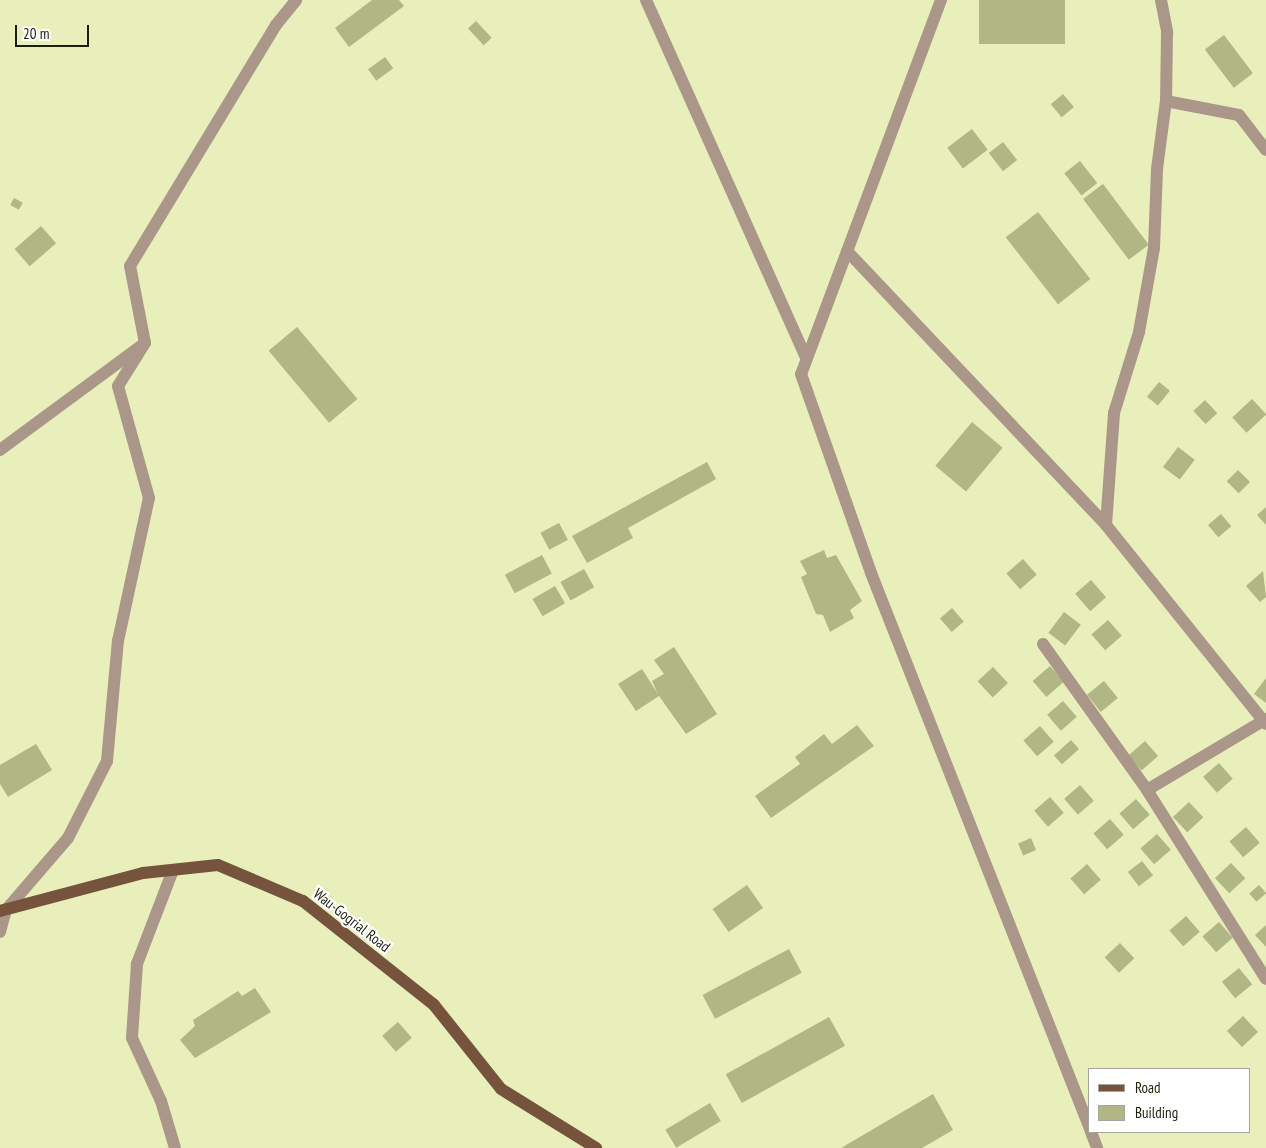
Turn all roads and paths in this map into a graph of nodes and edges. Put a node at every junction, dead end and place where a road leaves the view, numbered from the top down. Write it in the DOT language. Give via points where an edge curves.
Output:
graph roads {
  1 [pos="296,0"];
  2 [pos="646,0"];
  3 [pos="941,0"];
  4 [pos="1161,0"];
  5 [pos="1166,101"];
  6 [pos="1266,150"];
  7 [pos="847,252"];
  8 [pos="145,343"];
  9 [pos="806,358"];
  10 [pos="0,450"];
  11 [pos="1106,525"];
  12 [pos="1043,644"];
  13 [pos="1265,721"];
  14 [pos="1147,790"];
  15 [pos="173,870"];
  16 [pos="3,910"];
  17 [pos="0,932"];
  18 [pos="1264,973"];
  19 [pos="1088,1125"];
  20 [pos="1091,1133"];
  21 [pos="175,1148"];
  22 [pos="596,1148"];
  23 [pos="1097,1148"];
  1 -- 8 [label="street" via="276,25 130,266"];
  2 -- 9 [label="street"];
  3 -- 7 [label="street"];
  4 -- 5 [label="street" via="1167,32"];
  5 -- 6 [label="street" via="1239,115"];
  5 -- 11 [label="street" via="1157,169 1154,248 1138,332 1114,413"];
  7 -- 9 [label="street"];
  7 -- 11 [label="street"];
  8 -- 10 [label="street"];
  8 -- 16 [label="street" via="118,386 149,498 118,641 107,761 68,838"];
  9 -- 19 [label="street" via="801,374 871,573"];
  11 -- 13 [label="street"];
  12 -- 14 [label="street"];
  13 -- 14 [label="street"];
  14 -- 18 [label="street"];
  15 -- 16 [label="main road, Wau-Gogrial Road" via="143,873"];
  15 -- 21 [label="street" via="137,964 132,1038 161,1101"];
  15 -- 22 [label="main road, Wau-Gogrial Road" via="218,865 303,900 434,1005 500,1089"];
  16 -- 17 [label="street"];
  20 -- 23 [label="street"];
}
